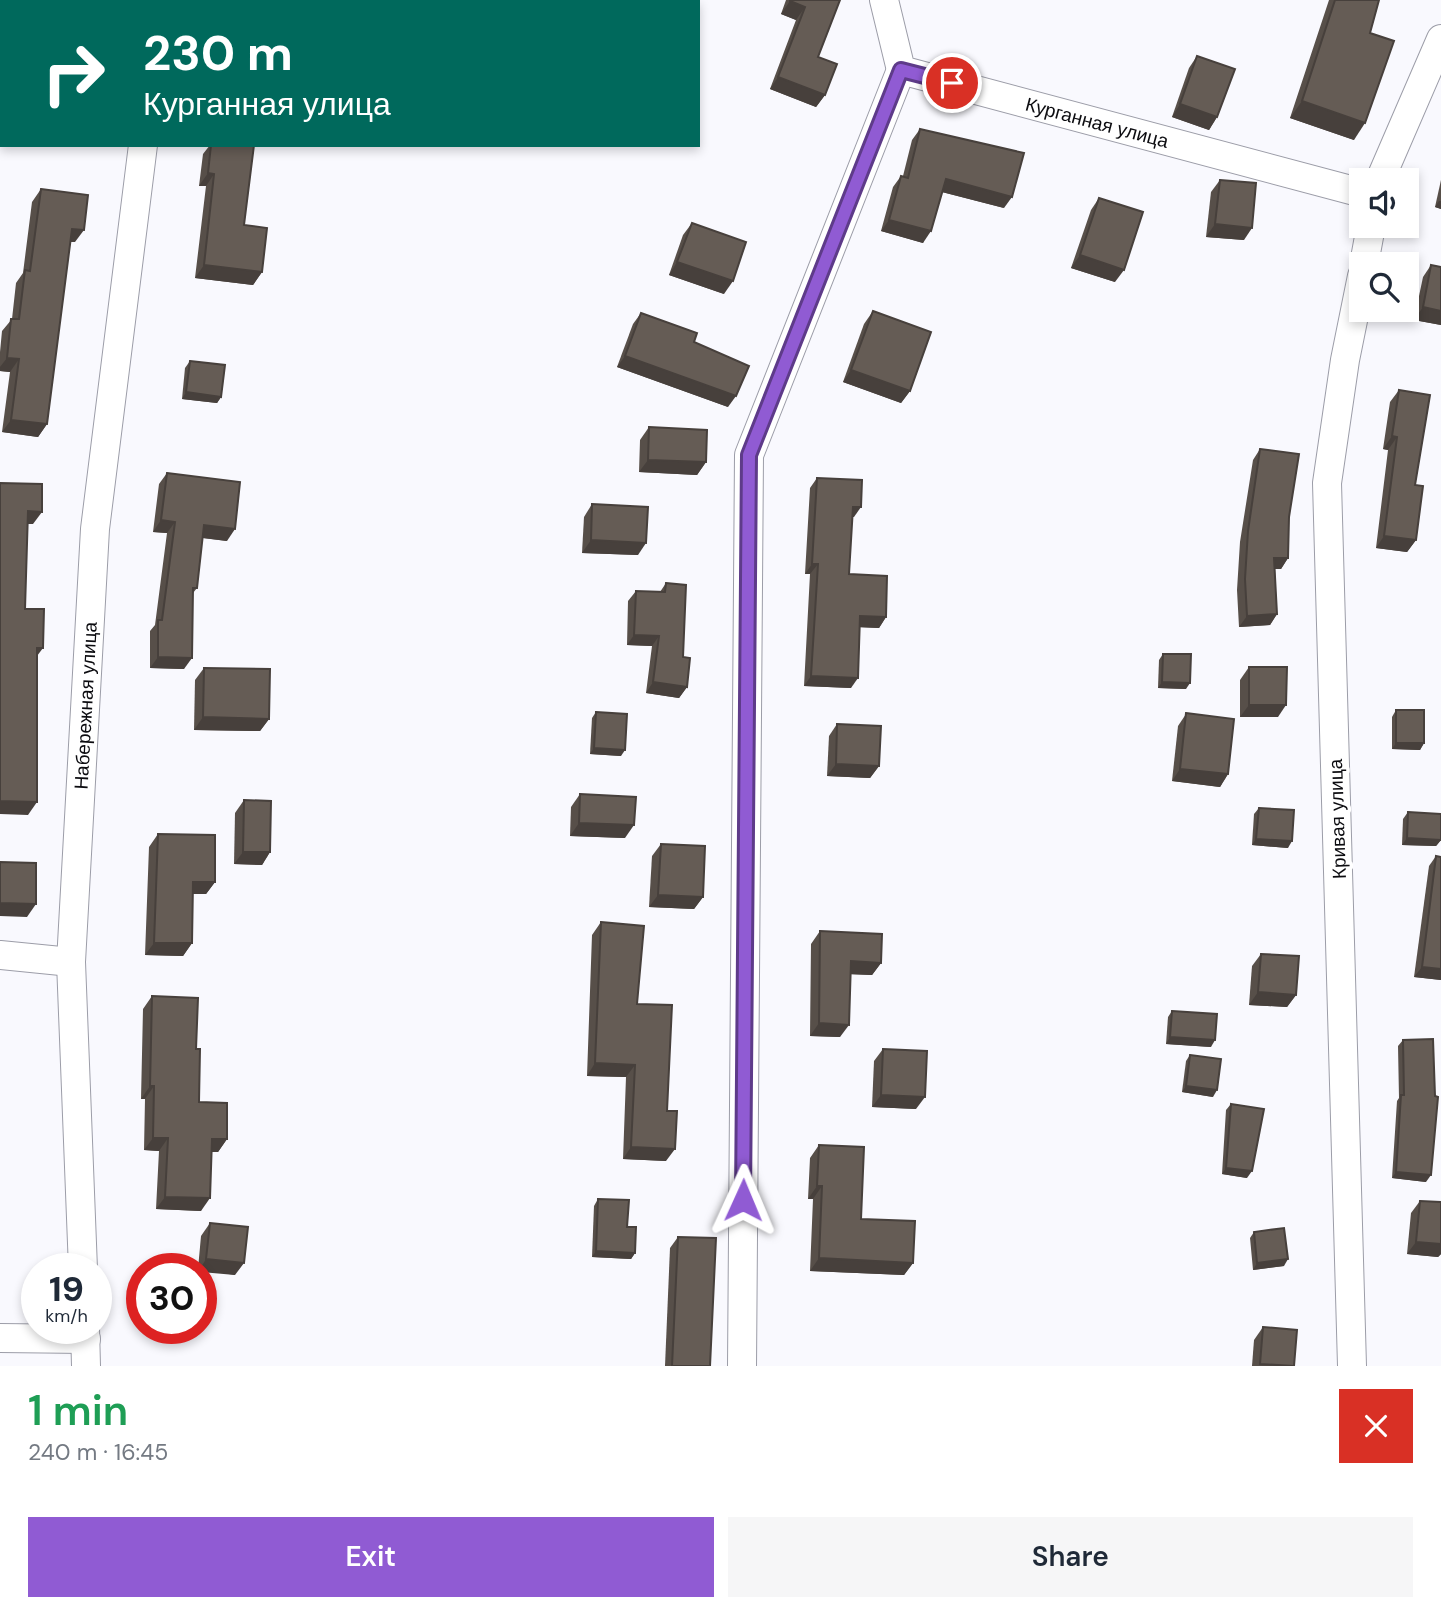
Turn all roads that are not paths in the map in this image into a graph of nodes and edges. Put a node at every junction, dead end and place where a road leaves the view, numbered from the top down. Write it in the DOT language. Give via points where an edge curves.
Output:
graph roads {
  1 [pos="884,0"];
  2 [pos="1441,39"];
  3 [pos="901,70"];
  4 [pos="143,147"];
  5 [pos="1385,168"];
  6 [pos="1349,190"];
  7 [pos="1353,322"];
  8 [pos="0,955"];
  9 [pos="71,962"];
  10 [pos="82,1253"];
  11 [pos="0,1338"];
  12 [pos="21,1339"];
  13 [pos="742,1366"];
  14 [pos="1352,1366"];
  1 -- 3 [label="street"];
  2 -- 5 [label="street"];
  3 -- 6 [label="street, Курганная улица"];
  3 -- 13 [label="street" via="749,455"];
  4 -- 9 [label="street, Набережная улица" via="95,529"];
  7 -- 14 [label="street, Кривая улица" via="1327,483"];
  8 -- 9 [label="street"];
  9 -- 10 [label="street, Набережная улица"];
  11 -- 12 [label="street"];
}
